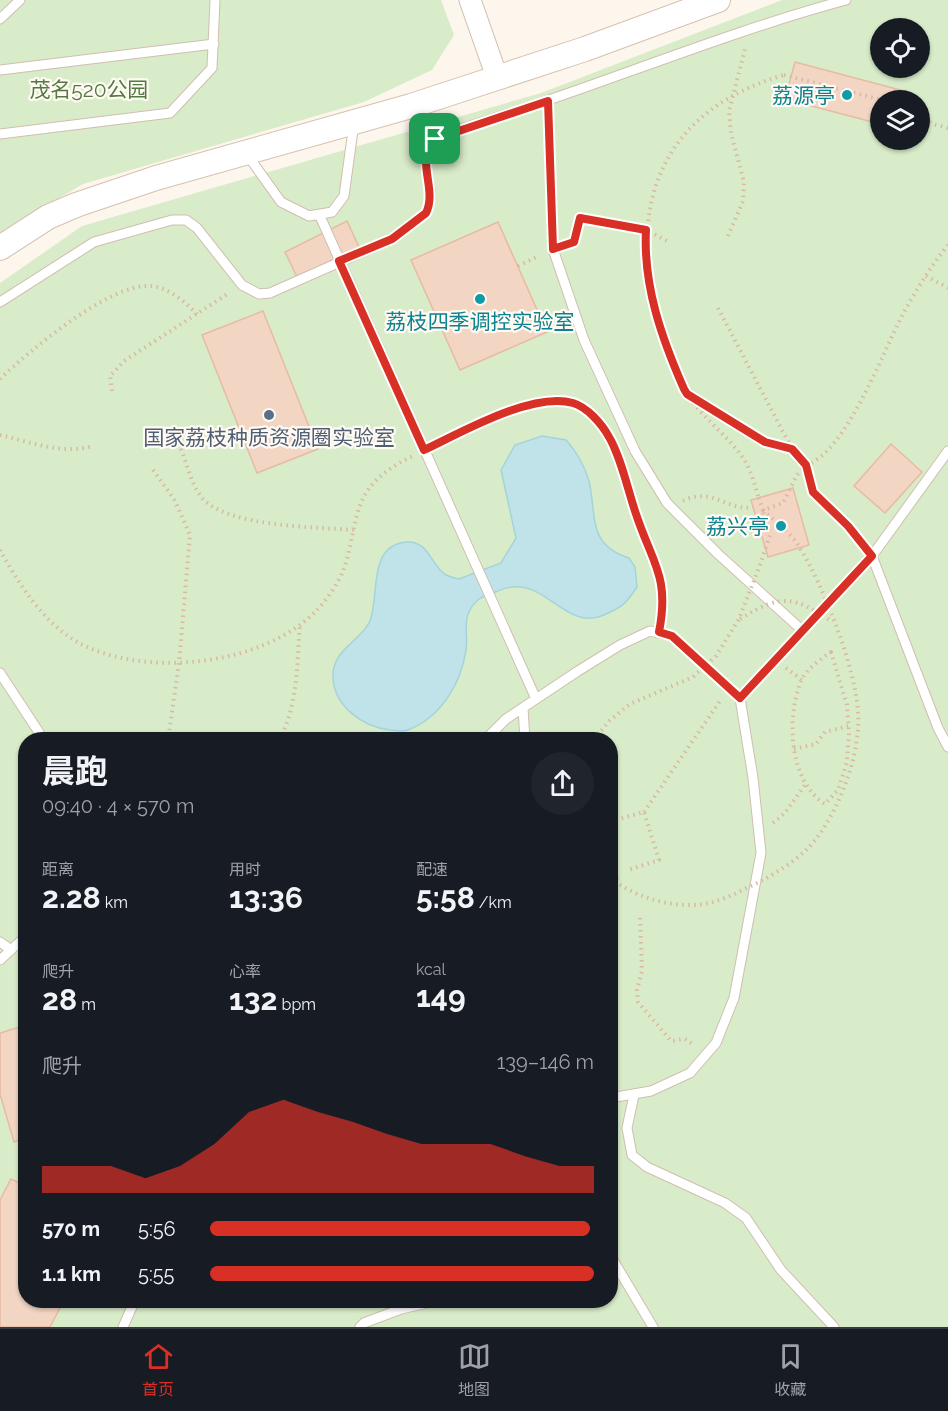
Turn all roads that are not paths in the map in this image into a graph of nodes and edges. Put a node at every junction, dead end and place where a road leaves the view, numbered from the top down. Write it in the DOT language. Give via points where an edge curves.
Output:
graph roads {
  1 [pos="20,0"];
  2 [pos="215,0"];
  3 [pos="470,0"];
  4 [pos="718,0"];
  5 [pos="846,0"];
  6 [pos="0,19"];
  7 [pos="214,44"];
  8 [pos="0,70"];
  9 [pos="497,77"];
  10 [pos="548,101"];
  11 [pos="354,122"];
  12 [pos="0,134"];
  13 [pos="246,153"];
  14 [pos="319,214"];
  15 [pos="0,248"];
  16 [pos="339,261"];
  17 [pos="0,302"];
  18 [pos="948,451"];
  19 [pos="872,556"];
  20 [pos="803,630"];
  21 [pos="0,673"];
  22 [pos="740,698"];
  23 [pos="536,699"];
  24 [pos="523,708"];
  25 [pos="39,732"];
  26 [pos="494,732"];
  27 [pos="524,732"];
  28 [pos="948,747"];
  29 [pos="0,942"];
  30 [pos="18,943"];
  31 [pos="11,950"];
  32 [pos="0,960"];
  33 [pos="634,1095"];
  34 [pos="618,1097"];
  35 [pos="618,1271"];
  36 [pos="131,1308"];
  37 [pos="405,1308"];
  38 [pos="123,1327"];
  39 [pos="360,1327"];
  40 [pos="653,1327"];
  41 [pos="834,1327"];
  1 -- 6 [label="lane"];
  2 -- 7 [label="lane"];
  3 -- 9 [label="street"];
  4 -- 9 [label="main road"];
  5 -- 10 [label="lane" via="749,29"];
  7 -- 8 [label="lane"];
  7 -- 12 [label="lane" via="212,68 170,113"];
  9 -- 11 [label="main road"];
  10 -- 16 [label="lane" via="435,139 425,155 430,196 426,213 392,239"];
  10 -- 20 [label="lane" via="553,249 585,340 635,451 672,507"];
  11 -- 13 [label="main road"];
  11 -- 14 [label="lane" via="344,196 332,212"];
  13 -- 14 [label="lane" via="281,202 309,216"];
  13 -- 15 [label="main road" via="76,205 48,217"];
  14 -- 16 [label="lane"];
  16 -- 17 [label="lane" via="284,289 259,294 242,285 197,228 186,220 172,220 94,242"];
  16 -- 23 [label="lane"];
  18 -- 19 [label="lane"];
  19 -- 20 [label="lane"];
  19 -- 28 [label="lane"];
  20 -- 22 [label="lane"];
  21 -- 25 [label="lane"];
  22 -- 23 [label="lane" via="672,636 650,632 620,645"];
  22 -- 33 [label="lane" via="761,853 734,998 716,1043 690,1073"];
  23 -- 24 [label="lane"];
  24 -- 26 [label="lane"];
  24 -- 27 [label="lane"];
  29 -- 31 [label="lane"];
  30 -- 31 [label="lane"];
  31 -- 32 [label="lane"];
  33 -- 34 [label="lane"];
  33 -- 41 [label="lane" via="627,1128 632,1155 647,1167 726,1203 746,1218 781,1270"];
  35 -- 40 [label="lane"];
  36 -- 38 [label="lane"];
  37 -- 39 [label="lane"];
}
